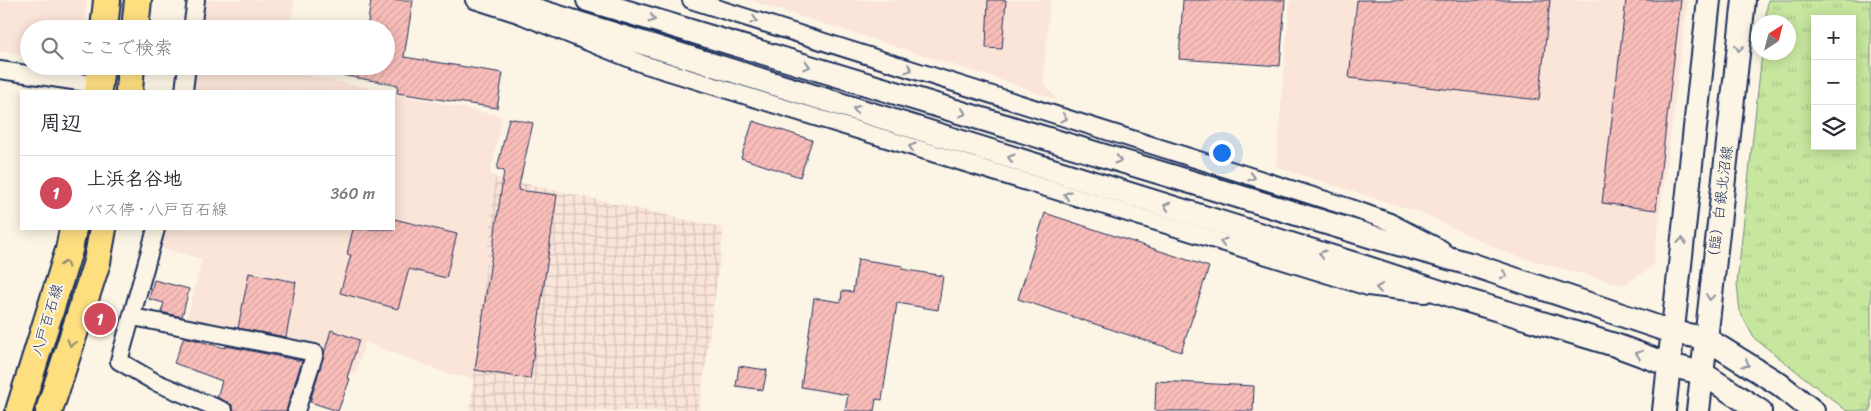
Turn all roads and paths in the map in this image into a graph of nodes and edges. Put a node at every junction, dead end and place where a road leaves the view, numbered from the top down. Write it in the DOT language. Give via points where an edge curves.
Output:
graph roads {
  1 [pos="107,0"];
  2 [pos="138,0"];
  3 [pos="196,0"];
  4 [pos="474,0"];
  5 [pos="504,0"];
  6 [pos="588,0"];
  7 [pos="691,0"];
  8 [pos="1709,0"];
  9 [pos="1744,0"];
  10 [pos="105,20"];
  11 [pos="136,20"];
  12 [pos="193,20"];
  13 [pos="0,70"];
  14 [pos="20,72"];
  15 [pos="45,75"];
  16 [pos="130,75"];
  17 [pos="186,75"];
  18 [pos="99,81"];
  19 [pos="129,90"];
  20 [pos="184,90"];
  21 [pos="73,230"];
  22 [pos="103,230"];
  23 [pos="156,230"];
  24 [pos="1470,264"];
  25 [pos="1462,299"];
  26 [pos="133,316"];
  27 [pos="1672,332"];
  28 [pos="1705,338"];
  29 [pos="1669,365"];
  30 [pos="1702,374"];
  31 [pos="18,411"];
  32 [pos="49,411"];
  33 [pos="224,411"];
  34 [pos="296,411"];
  35 [pos="1664,411"];
  36 [pos="1698,411"];
  37 [pos="1760,411"];
  38 [pos="1813,411"];
  1 -- 10 [label="main road"];
  2 -- 11 [label="main road"];
  3 -- 12 [label="street"];
  25 -- 4 [label="street, one-way" via="1368,287 643,64"];
  25 -- 5 [label="street, one-way"];
  6 -- 24 [label="street, one-way"];
  7 -- 24 [label="street, one-way" via="1351,208 1390,222"];
  27 -- 8 [label="street, one-way"];
  9 -- 28 [label="street, （臨）白銀北沼線, one-way"];
  13 -- 14 [label="street"];
  15 -- 18 [label="street"];
  16 -- 19 [label="main road"];
  17 -- 20 [label="street"];
  31 -- 21 [label="main road, 八戸百石線, one-way"];
  22 -- 32 [label="main road, 八戸百石線, one-way" via="97,262"];
  23 -- 26 [label="street"];
  24 -- 27 [label="street, one-way"];
  29 -- 25 [label="street, one-way" via="1615,345"];
  26 -- 33 [label="street" via="119,361 155,382"];
  26 -- 34 [label="street" via="315,353"];
  27 -- 28 [label="street"];
  27 -- 29 [label="street"];
  28 -- 30 [label="street, （臨）白銀北沼線"];
  28 -- 38 [label="street, one-way" via="1779,384"];
  29 -- 30 [label="street"];
  29 -- 35 [label="street"];
  30 -- 36 [label="street, （臨）白銀北沼線"];
  30 -- 37 [label="street"];
}
